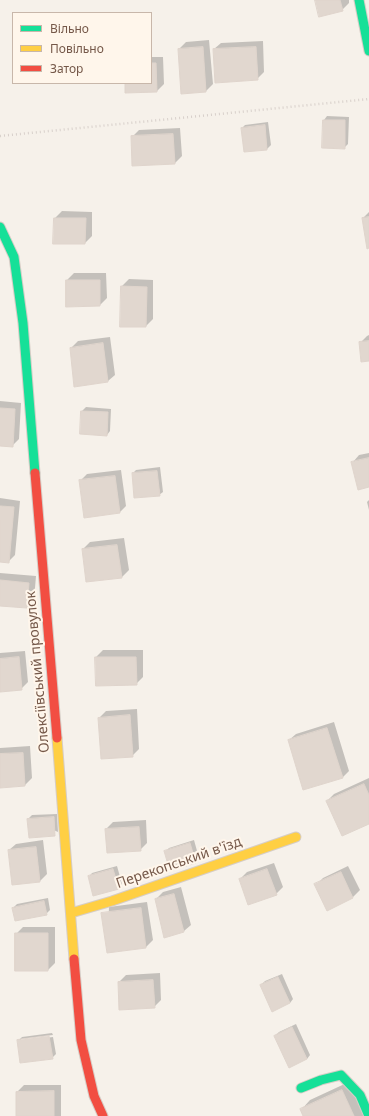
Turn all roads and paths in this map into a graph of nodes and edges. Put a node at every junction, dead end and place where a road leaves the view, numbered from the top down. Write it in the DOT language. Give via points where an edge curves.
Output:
graph roads {
  1 [pos="359,0"];
  2 [pos="369,50"];
  3 [pos="369,99"];
  4 [pos="0,136"];
  5 [pos="0,227"];
  6 [pos="296,837"];
  7 [pos="71,913"];
  8 [pos="301,1088"];
  9 [pos="103,1116"];
  10 [pos="369,1116"];
  1 -- 2 [label="street"];
  3 -- 4 [label="path"];
  5 -- 7 [label="street, Олексіївський провулок" via="14,256 23,323"];
  6 -- 7 [label="street, Перекопський в'їзд"];
  7 -- 9 [label="street, Олексіївський провулок" via="81,1040 94,1096"];
  8 -- 10 [label="street" via="341,1075 360,1095"];
}
